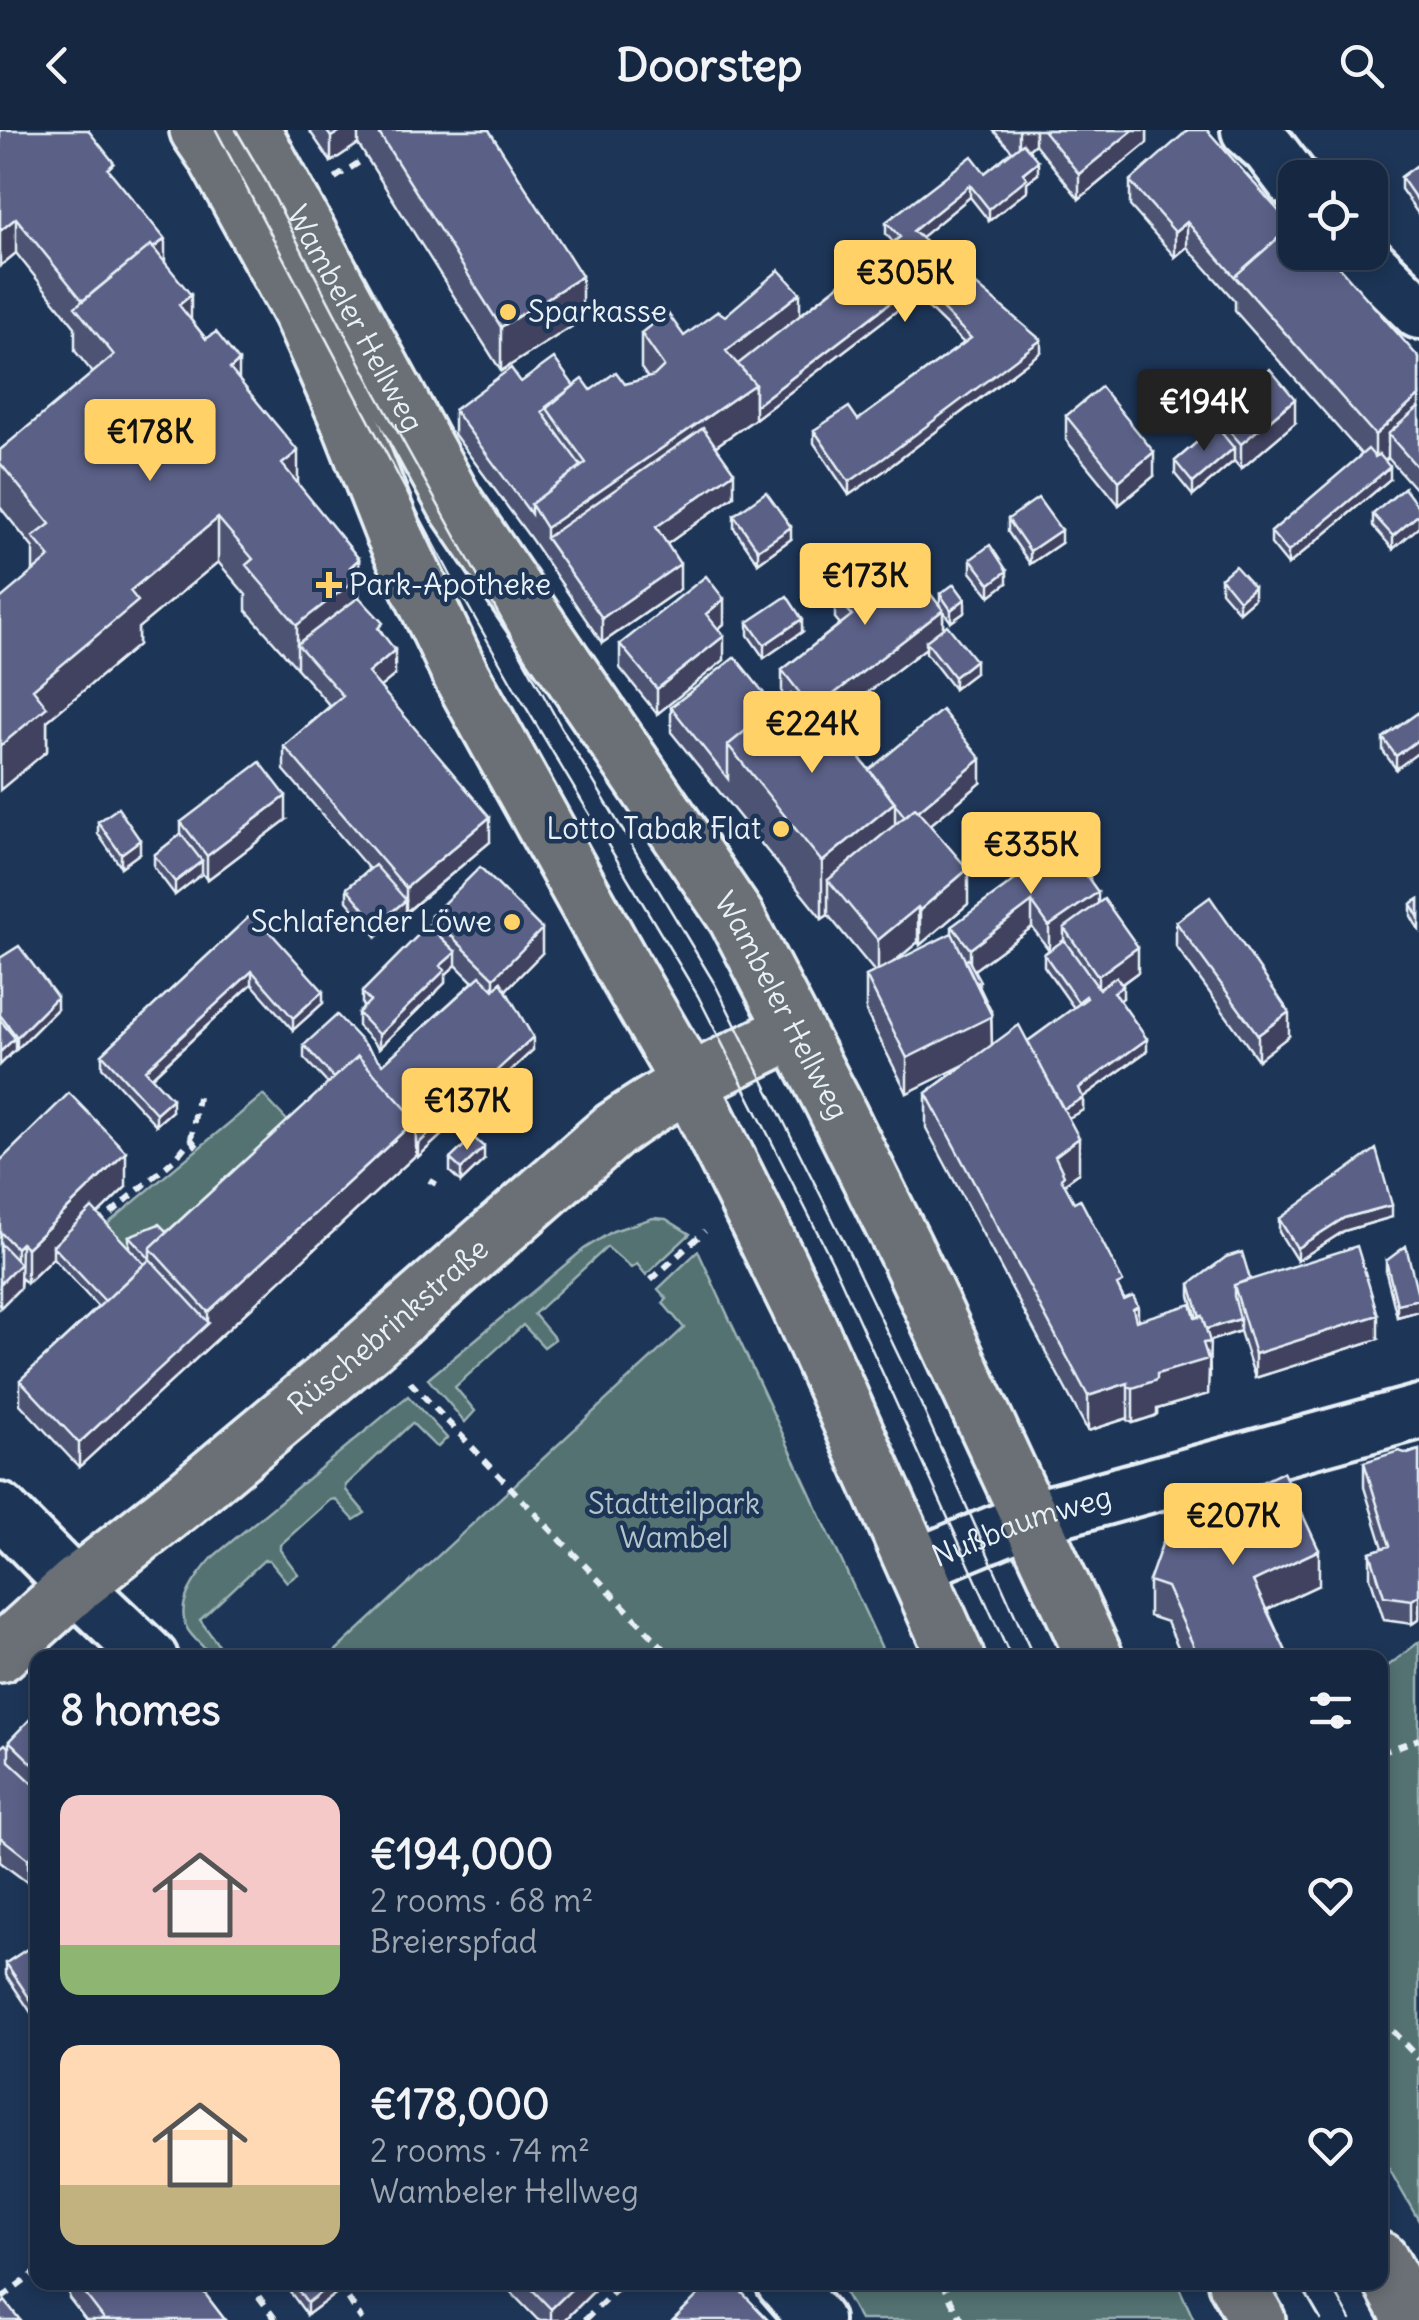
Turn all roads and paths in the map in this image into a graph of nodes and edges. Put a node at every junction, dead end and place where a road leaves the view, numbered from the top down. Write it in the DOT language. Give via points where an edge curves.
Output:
graph roads {
  1 [pos="198,130"];
  2 [pos="252,130"];
  3 [pos="1248,130"];
  4 [pos="366,158"];
  5 [pos="1278,161"];
  6 [pos="334,179"];
  7 [pos="1376,270"];
  8 [pos="1419,312"];
  9 [pos="796,1030"];
  10 [pos="689,1082"];
  11 [pos="198,1097"];
  12 [pos="190,1139"];
  13 [pos="198,1148"];
  14 [pos="96,1226"];
  15 [pos="705,1231"];
  16 [pos="651,1280"];
  17 [pos="410,1382"];
  18 [pos="1419,1412"];
  19 [pos="0,1510"];
  20 [pos="1031,1518"];
  21 [pos="916,1565"];
  22 [pos="74,1586"];
  23 [pos="142,1650"];
  24 [pos="665,1650"];
  25 [pos="953,1650"];
  26 [pos="1090,1650"];
  27 [pos="0,1654"];
  28 [pos="1419,1739"];
  29 [pos="1388,1750"];
  30 [pos="1388,2026"];
  31 [pos="1419,2058"];
  32 [pos="1388,2275"];
  33 [pos="30,2276"];
  34 [pos="254,2290"];
  35 [pos="347,2290"];
  36 [pos="615,2290"];
  37 [pos="789,2290"];
  38 [pos="945,2290"];
  39 [pos="1240,2290"];
  40 [pos="1,2299"];
  41 [pos="11,2309"];
  42 [pos="276,2320"];
  43 [pos="362,2320"];
  44 [pos="585,2320"];
  45 [pos="816,2320"];
  46 [pos="962,2320"];
  47 [pos="1257,2320"];
  48 [pos="1413,2320"];
  1 -- 10 [label="main road, Wambeler Hellweg" via="300,314 462,677"];
  2 -- 9 [label="main road, Wambeler Hellweg" via="455,504 736,917"];
  3 -- 5 [label="street"];
  4 -- 6 [label="path"];
  7 -- 8 [label="street"];
  9 -- 10 [label="main road, Rüschebrinkstraße"];
  9 -- 20 [label="main road, Wambeler Hellweg"];
  10 -- 21 [label="main road, Wambeler Hellweg"];
  10 -- 22 [label="main road, Rüschebrinkstraße" via="614,1130 368,1346"];
  11 -- 12 [label="path"];
  12 -- 13 [label="path"];
  12 -- 14 [label="path" via="169,1166"];
  15 -- 16 [label="path"];
  17 -- 24 [label="path"];
  18 -- 20 [label="street, Nußbaumweg"];
  19 -- 22 [label="street"];
  20 -- 21 [label="street, Nußbaumweg"];
  20 -- 26 [label="main road, Wambeler Hellweg"];
  21 -- 25 [label="main road, Wambeler Hellweg"];
  22 -- 23 [label="street"];
  22 -- 27 [label="main road, Rüschebrinkstraße"];
  28 -- 29 [label="path"];
  30 -- 31 [label="path"];
  32 -- 48 [label="main road"];
  33 -- 40 [label="path"];
  34 -- 42 [label="path"];
  35 -- 43 [label="path"];
  36 -- 44 [label="path"];
  37 -- 45 [label="street"];
  38 -- 46 [label="path"];
  39 -- 47 [label="main road"];
  40 -- 41 [label="path"];
}
